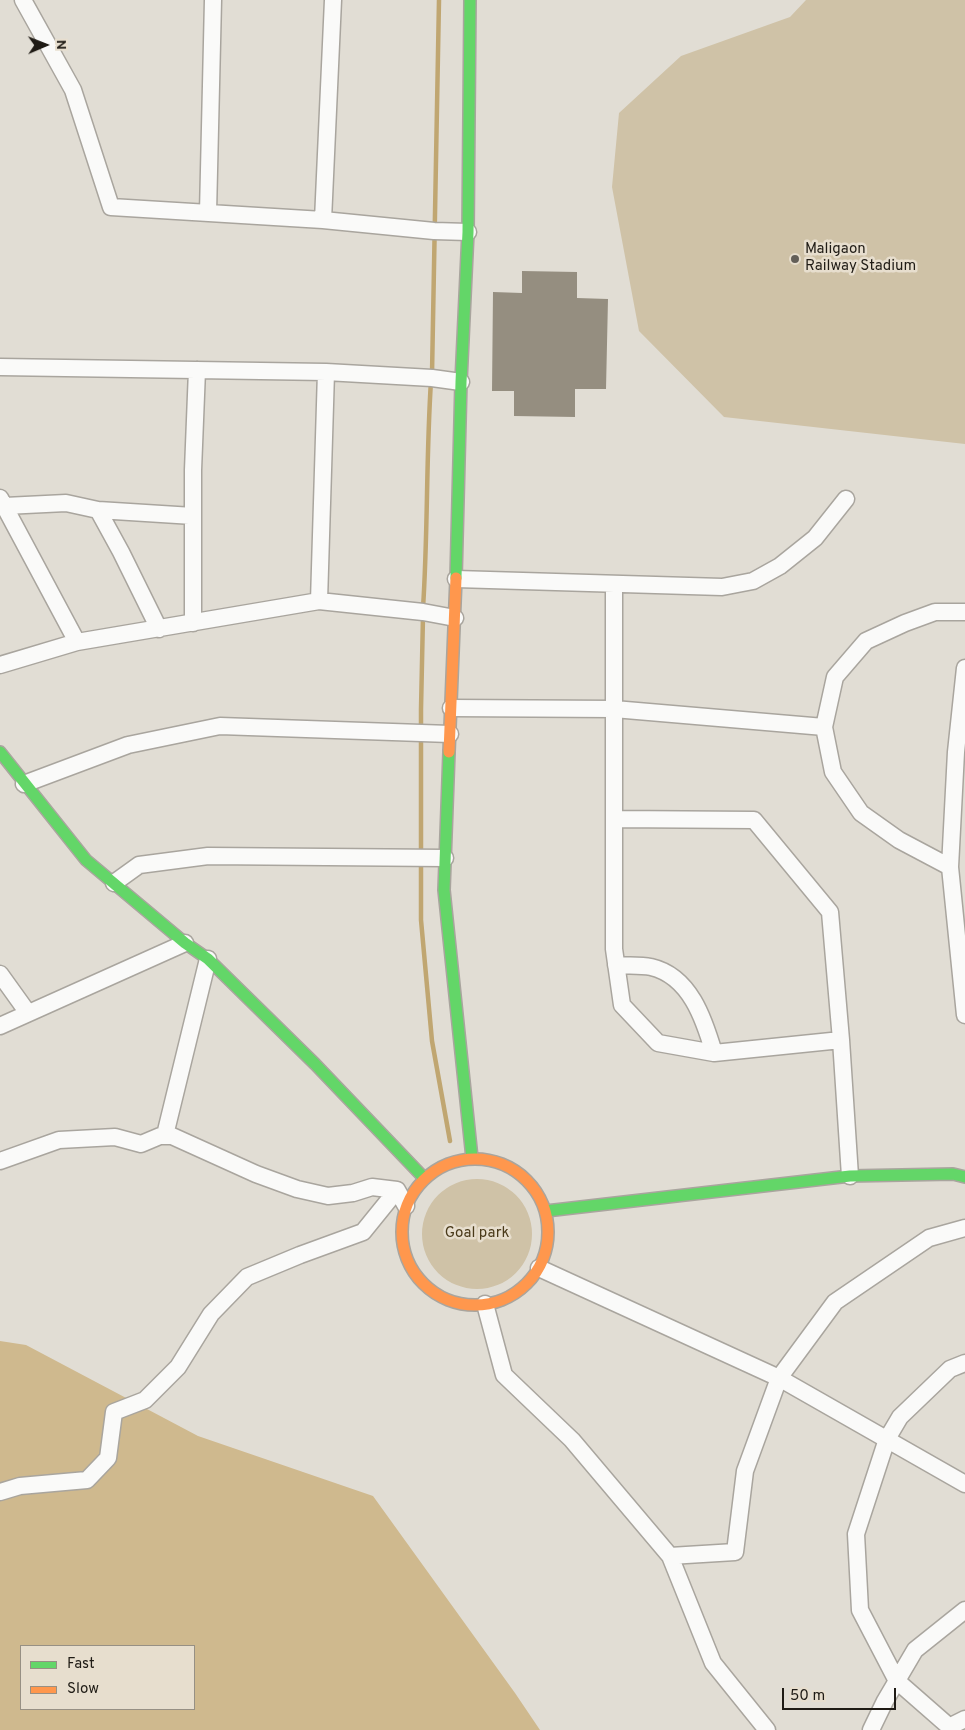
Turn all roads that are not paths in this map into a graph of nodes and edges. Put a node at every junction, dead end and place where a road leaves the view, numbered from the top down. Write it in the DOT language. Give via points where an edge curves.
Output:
graph roads {
  1 [pos="23,0"];
  2 [pos="214,0"];
  3 [pos="333,0"];
  4 [pos="470,0"];
  5 [pos="208,213"];
  6 [pos="323,220"];
  7 [pos="468,232"];
  8 [pos="0,367"];
  9 [pos="197,370"];
  10 [pos="326,372"];
  11 [pos="461,382"];
  12 [pos="846,498"];
  13 [pos="2,501"];
  14 [pos="98,510"];
  15 [pos="193,516"];
  16 [pos="456,579"];
  17 [pos="614,584"];
  18 [pos="319,601"];
  19 [pos="965,612"];
  20 [pos="455,618"];
  21 [pos="193,623"];
  22 [pos="159,629"];
  23 [pos="77,642"];
  24 [pos="0,665"];
  25 [pos="965,668"];
  26 [pos="451,708"];
  27 [pos="614,709"];
  28 [pos="824,727"];
  29 [pos="450,734"];
  30 [pos="0,752"];
  31 [pos="24,784"];
  32 [pos="614,819"];
  33 [pos="445,858"];
  34 [pos="950,867"];
  35 [pos="114,883"];
  36 [pos="185,944"];
  37 [pos="208,959"];
  38 [pos="616,965"];
  39 [pos="0,974"];
  40 [pos="28,1012"];
  41 [pos="965,1015"];
  42 [pos="0,1026"];
  43 [pos="841,1040"];
  44 [pos="714,1053"];
  45 [pos="165,1135"];
  46 [pos="472,1158"];
  47 [pos="0,1161"];
  48 [pos="850,1176"];
  49 [pos="965,1176"];
  50 [pos="424,1178"];
  51 [pos="396,1190"];
  52 [pos="406,1206"];
  53 [pos="546,1211"];
  54 [pos="965,1228"];
  55 [pos="539,1268"];
  56 [pos="485,1304"];
  57 [pos="965,1363"];
  58 [pos="779,1378"];
  59 [pos="888,1439"];
  60 [pos="965,1484"];
  61 [pos="0,1492"];
  62 [pos="670,1556"];
  63 [pos="965,1610"];
  64 [pos="897,1681"];
  65 [pos="965,1719"];
  66 [pos="951,1728"];
  67 [pos="767,1730"];
  68 [pos="871,1730"];
  1 -- 5 [label="street" via="73,90 111,207"];
  2 -- 5 [label="street"];
  3 -- 6 [label="street"];
  4 -- 7 [label="street"];
  5 -- 6 [label="street"];
  6 -- 7 [label="street"];
  7 -- 11 [label="street"];
  8 -- 9 [label="street"];
  9 -- 10 [label="street"];
  9 -- 15 [label="street"];
  10 -- 11 [label="street"];
  10 -- 18 [label="street"];
  11 -- 16 [label="street"];
  12 -- 17 [label="street" via="814,538 780,566 753,581 722,587"];
  13 -- 14 [label="street" via="66,502"];
  13 -- 23 [label="street"];
  14 -- 15 [label="street"];
  14 -- 22 [label="street"];
  15 -- 21 [label="street"];
  16 -- 17 [label="street"];
  16 -- 20 [label="street"];
  17 -- 27 [label="street"];
  18 -- 20 [label="street"];
  18 -- 21 [label="street"];
  19 -- 28 [label="street" via="935,612 866,641 835,677"];
  20 -- 26 [label="street"];
  21 -- 22 [label="street"];
  22 -- 23 [label="street"];
  23 -- 24 [label="street"];
  25 -- 34 [label="street" via="956,752"];
  26 -- 27 [label="street"];
  26 -- 29 [label="street"];
  27 -- 28 [label="street"];
  27 -- 32 [label="street"];
  28 -- 34 [label="street" via="833,772 861,813 899,840"];
  29 -- 31 [label="street" via="220,726 128,745"];
  29 -- 33 [label="street"];
  30 -- 31 [label="street"];
  31 -- 35 [label="street" via="86,860"];
  32 -- 38 [label="street"];
  32 -- 43 [label="street" via="754,820 830,912"];
  33 -- 35 [label="street" via="208,856 139,865"];
  33 -- 46 [label="street" via="444,890"];
  34 -- 41 [label="street"];
  35 -- 36 [label="street"];
  36 -- 37 [label="street"];
  36 -- 40 [label="street"];
  37 -- 45 [label="street"];
  37 -- 50 [label="street"];
  38 -- 44 [label="street" via="650,967 676,979 701,1014"];
  38 -- 44 [label="street" via="622,1005 658,1043"];
  39 -- 40 [label="street"];
  40 -- 42 [label="street"];
  43 -- 44 [label="street"];
  43 -- 48 [label="street"];
  45 -- 47 [label="street" via="141,1144 115,1137 59,1140"];
  45 -- 51 [label="street" via="297,1189 328,1196 372,1187"];
  46 -- 50 [label="street" via="454,1161"];
  46 -- 53 [label="street" via="496,1161 518,1172 535,1189"];
  48 -- 49 [label="street"];
  48 -- 53 [label="street"];
  50 -- 52 [label="street"];
  51 -- 52 [label="street"];
  51 -- 61 [label="street" via="363,1232 247,1277 211,1314 178,1367 145,1400 114,1412 108,1458 87,1480 20,1486"];
  52 -- 56 [label="street" via="403,1244 408,1262 419,1279 432,1292 450,1301"];
  53 -- 55 [label="street" via="549,1231"];
  54 -- 58 [label="street" via="928,1238 835,1302"];
  55 -- 56 [label="street" via="526,1286 508,1298"];
  55 -- 58 [label="street"];
  56 -- 62 [label="street" via="504,1376 572,1440"];
  57 -- 59 [label="street" via="950,1369 900,1416"];
  58 -- 59 [label="street"];
  58 -- 62 [label="street" via="746,1471 736,1552"];
  59 -- 60 [label="street"];
  59 -- 64 [label="street" via="856,1534 860,1610"];
  62 -- 67 [label="street" via="713,1663"];
  63 -- 64 [label="street" via="915,1650"];
  64 -- 66 [label="street"];
  64 -- 68 [label="street"];
  65 -- 66 [label="street"];
}
